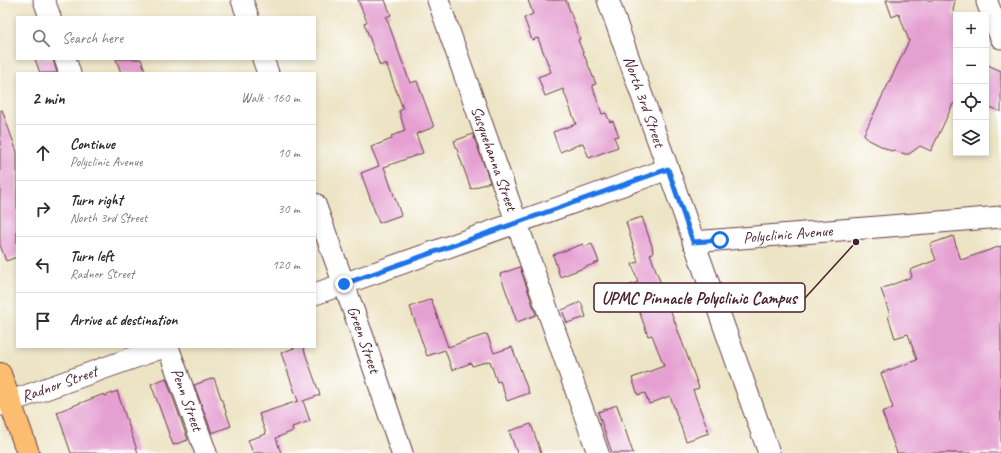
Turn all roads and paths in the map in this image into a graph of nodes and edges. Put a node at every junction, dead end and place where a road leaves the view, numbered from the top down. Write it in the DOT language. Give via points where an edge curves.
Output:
graph roads {
  1 [pos="44,0"];
  2 [pos="242,0"];
  3 [pos="438,0"];
  4 [pos="608,0"];
  5 [pos="987,2"];
  6 [pos="50,16"];
  7 [pos="248,16"];
  8 [pos="1001,38"];
  9 [pos="65,60"];
  10 [pos="263,60"];
  11 [pos="70,72"];
  12 [pos="268,72"];
  13 [pos="668,169"];
  14 [pos="316,207"];
  15 [pos="1001,218"];
  16 [pos="515,222"];
  17 [pos="693,242"];
  18 [pos="344,284"];
  19 [pos="316,294"];
  20 [pos="161,348"];
  21 [pos="168,348"];
  22 [pos="0,374"];
  23 [pos="5,403"];
  24 [pos="28,453"];
  25 [pos="206,453"];
  26 [pos="402,453"];
  27 [pos="598,453"];
  28 [pos="769,453"];
  1 -- 6 [label="street"];
  2 -- 7 [label="street"];
  3 -- 16 [label="street, Susquehanna Street"];
  4 -- 13 [label="street, North 3rd Street"];
  5 -- 8 [label="street"];
  9 -- 11 [label="street"];
  10 -- 12 [label="street"];
  13 -- 16 [label="street"];
  13 -- 17 [label="street, North 3rd Street"];
  14 -- 18 [label="street, Green Street"];
  15 -- 17 [label="street, Polyclinic Avenue"];
  16 -- 18 [label="street"];
  16 -- 27 [label="street, Susquehanna Street"];
  17 -- 28 [label="street, North 3rd Street"];
  18 -- 19 [label="street"];
  18 -- 26 [label="street, Green Street"];
  20 -- 23 [label="street, Radnor Street"];
  21 -- 25 [label="street, Penn Street"];
  22 -- 23 [label="main road"];
  23 -- 24 [label="main road"];
}
